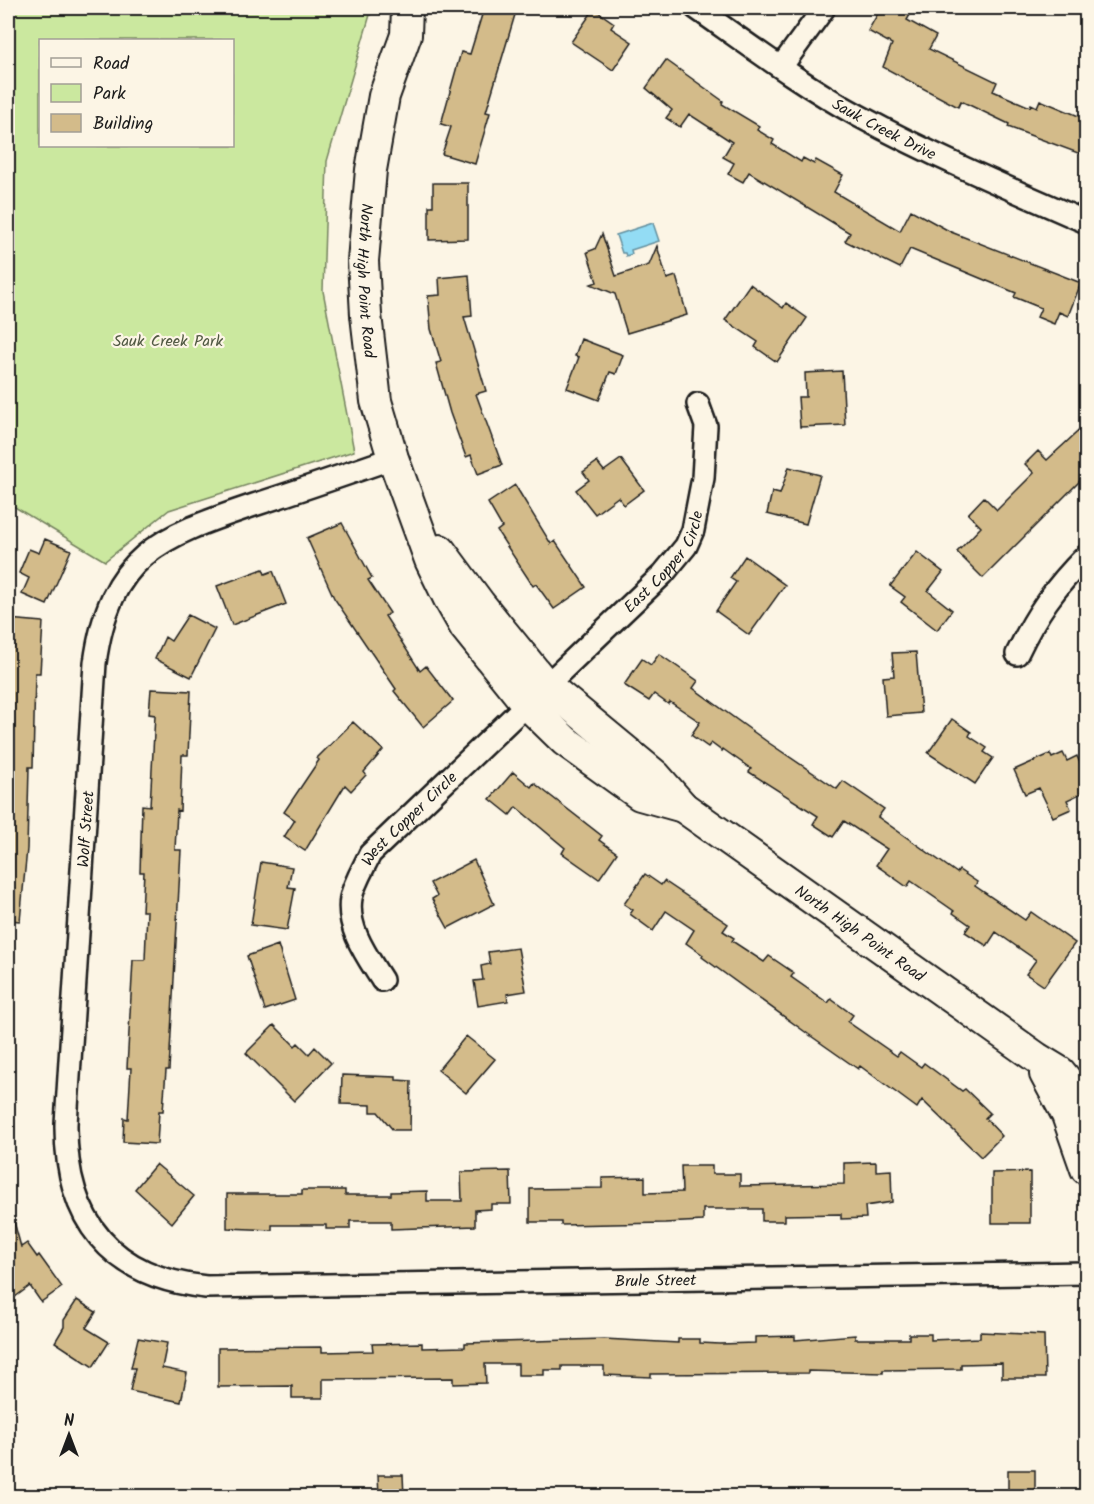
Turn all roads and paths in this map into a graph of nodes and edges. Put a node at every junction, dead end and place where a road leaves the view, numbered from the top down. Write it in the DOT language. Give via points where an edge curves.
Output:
graph roads {
  1 [pos="427,8"];
  2 [pos="696,8"];
  3 [pos="824,8"];
  4 [pos="406,21"];
  5 [pos="781,67"];
  6 [pos="1086,222"];
  7 [pos="698,404"];
  8 [pos="393,458"];
  9 [pos="1086,556"];
  10 [pos="1017,654"];
  11 [pos="536,693"];
  12 [pos="382,980"];
  13 [pos="1037,1059"];
  14 [pos="1086,1104"];
  15 [pos="1086,1169"];
  16 [pos="1086,1273"];
  17 [pos="226,1287"];
  1 -- 4 [label="street, North High Point Road"];
  2 -- 5 [label="street, Sauk Creek Drive"];
  3 -- 5 [label="street"];
  4 -- 8 [label="street, North High Point Road" via="384,96 371,170 363,261 376,401"];
  5 -- 6 [label="street, Sauk Creek Drive" via="858,116 961,168"];
  7 -- 11 [label="street, East Copper Circle" via="706,426 703,478 686,546 663,574"];
  8 -- 11 [label="street, North High Point Road" via="418,522 480,604"];
  8 -- 17 [label="street, Wolf Street" via="187,527 162,540 118,586 99,637 66,1124 69,1176 93,1231 135,1267 182,1285"];
  9 -- 10 [label="street" via="1055,587"];
  11 -- 12 [label="street, West Copper Circle" via="370,854 350,907 358,944"];
  11 -- 13 [label="street, North High Point Road" via="656,775 683,807"];
  13 -- 14 [label="street, North High Point Road" via="1060,1072"];
  13 -- 15 [label="street, North High Point Road" via="1067,1115"];
  16 -- 17 [label="street, Brule Street"];
}
